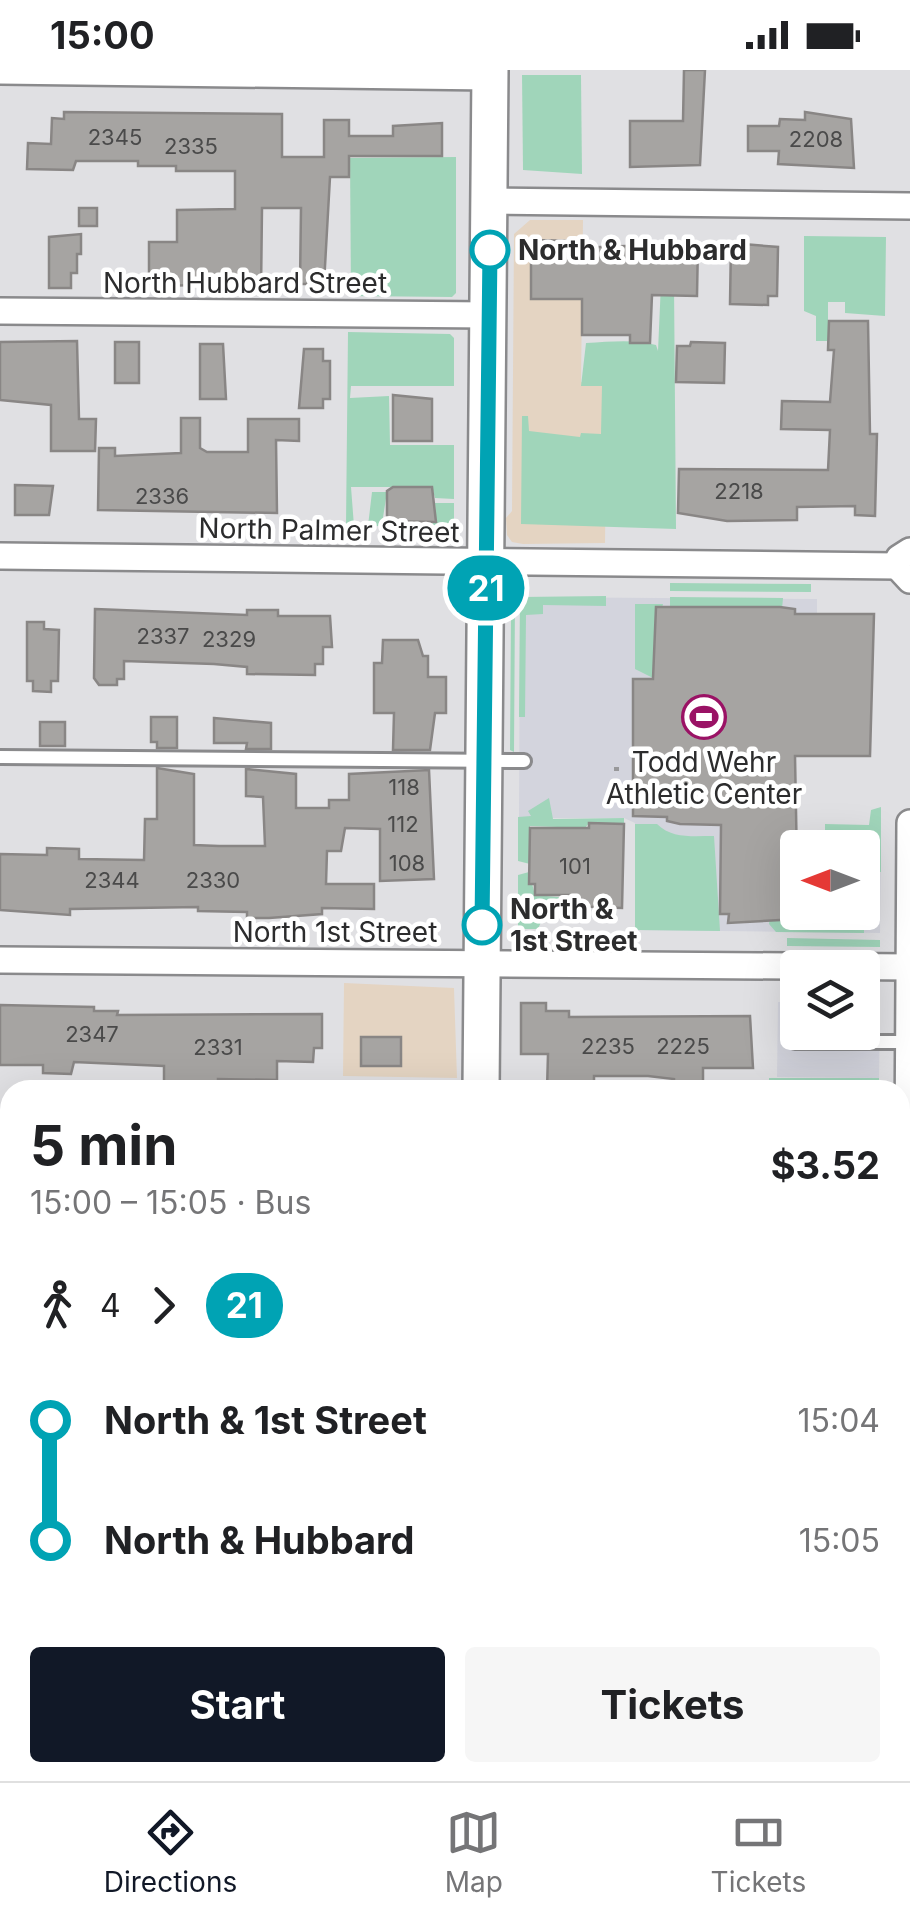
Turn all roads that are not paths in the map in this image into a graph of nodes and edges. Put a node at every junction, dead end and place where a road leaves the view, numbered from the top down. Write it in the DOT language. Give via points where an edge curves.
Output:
graph roads {
  1 [pos="0,71"];
  2 [pos="490,73"];
  3 [pos="490,201"];
  4 [pos="910,206"];
  5 [pos="0,311"];
  6 [pos="489,315"];
  7 [pos="0,556"];
  8 [pos="487,562"];
  9 [pos="906,566"];
  10 [pos="0,757"];
  11 [pos="484,761"];
  12 [pos="524,761"];
  13 [pos="910,823"];
  14 [pos="0,960"];
  15 [pos="482,963"];
  16 [pos="909,968"];
  17 [pos="880,1042"];
  18 [pos="908,1042"];
  19 [pos="482,1080"];
  20 [pos="907,1080"];
  1 -- 2 [label="street"];
  2 -- 3 [label="main road"];
  3 -- 4 [label="street"];
  3 -- 6 [label="main road"];
  5 -- 6 [label="street, North Hubbard Street"];
  6 -- 8 [label="main road"];
  7 -- 8 [label="street, North Palmer Street"];
  8 -- 9 [label="street, North Palmer Street"];
  8 -- 11 [label="main road"];
  10 -- 11 [label="lane"];
  11 -- 12 [label="lane"];
  11 -- 15 [label="main road"];
  13 -- 16 [label="street"];
  14 -- 15 [label="street, North 1st Street"];
  15 -- 16 [label="street, North 1st Street"];
  15 -- 19 [label="main road"];
  16 -- 18 [label="street"];
  17 -- 18 [label="lane"];
  18 -- 20 [label="street"];
}
